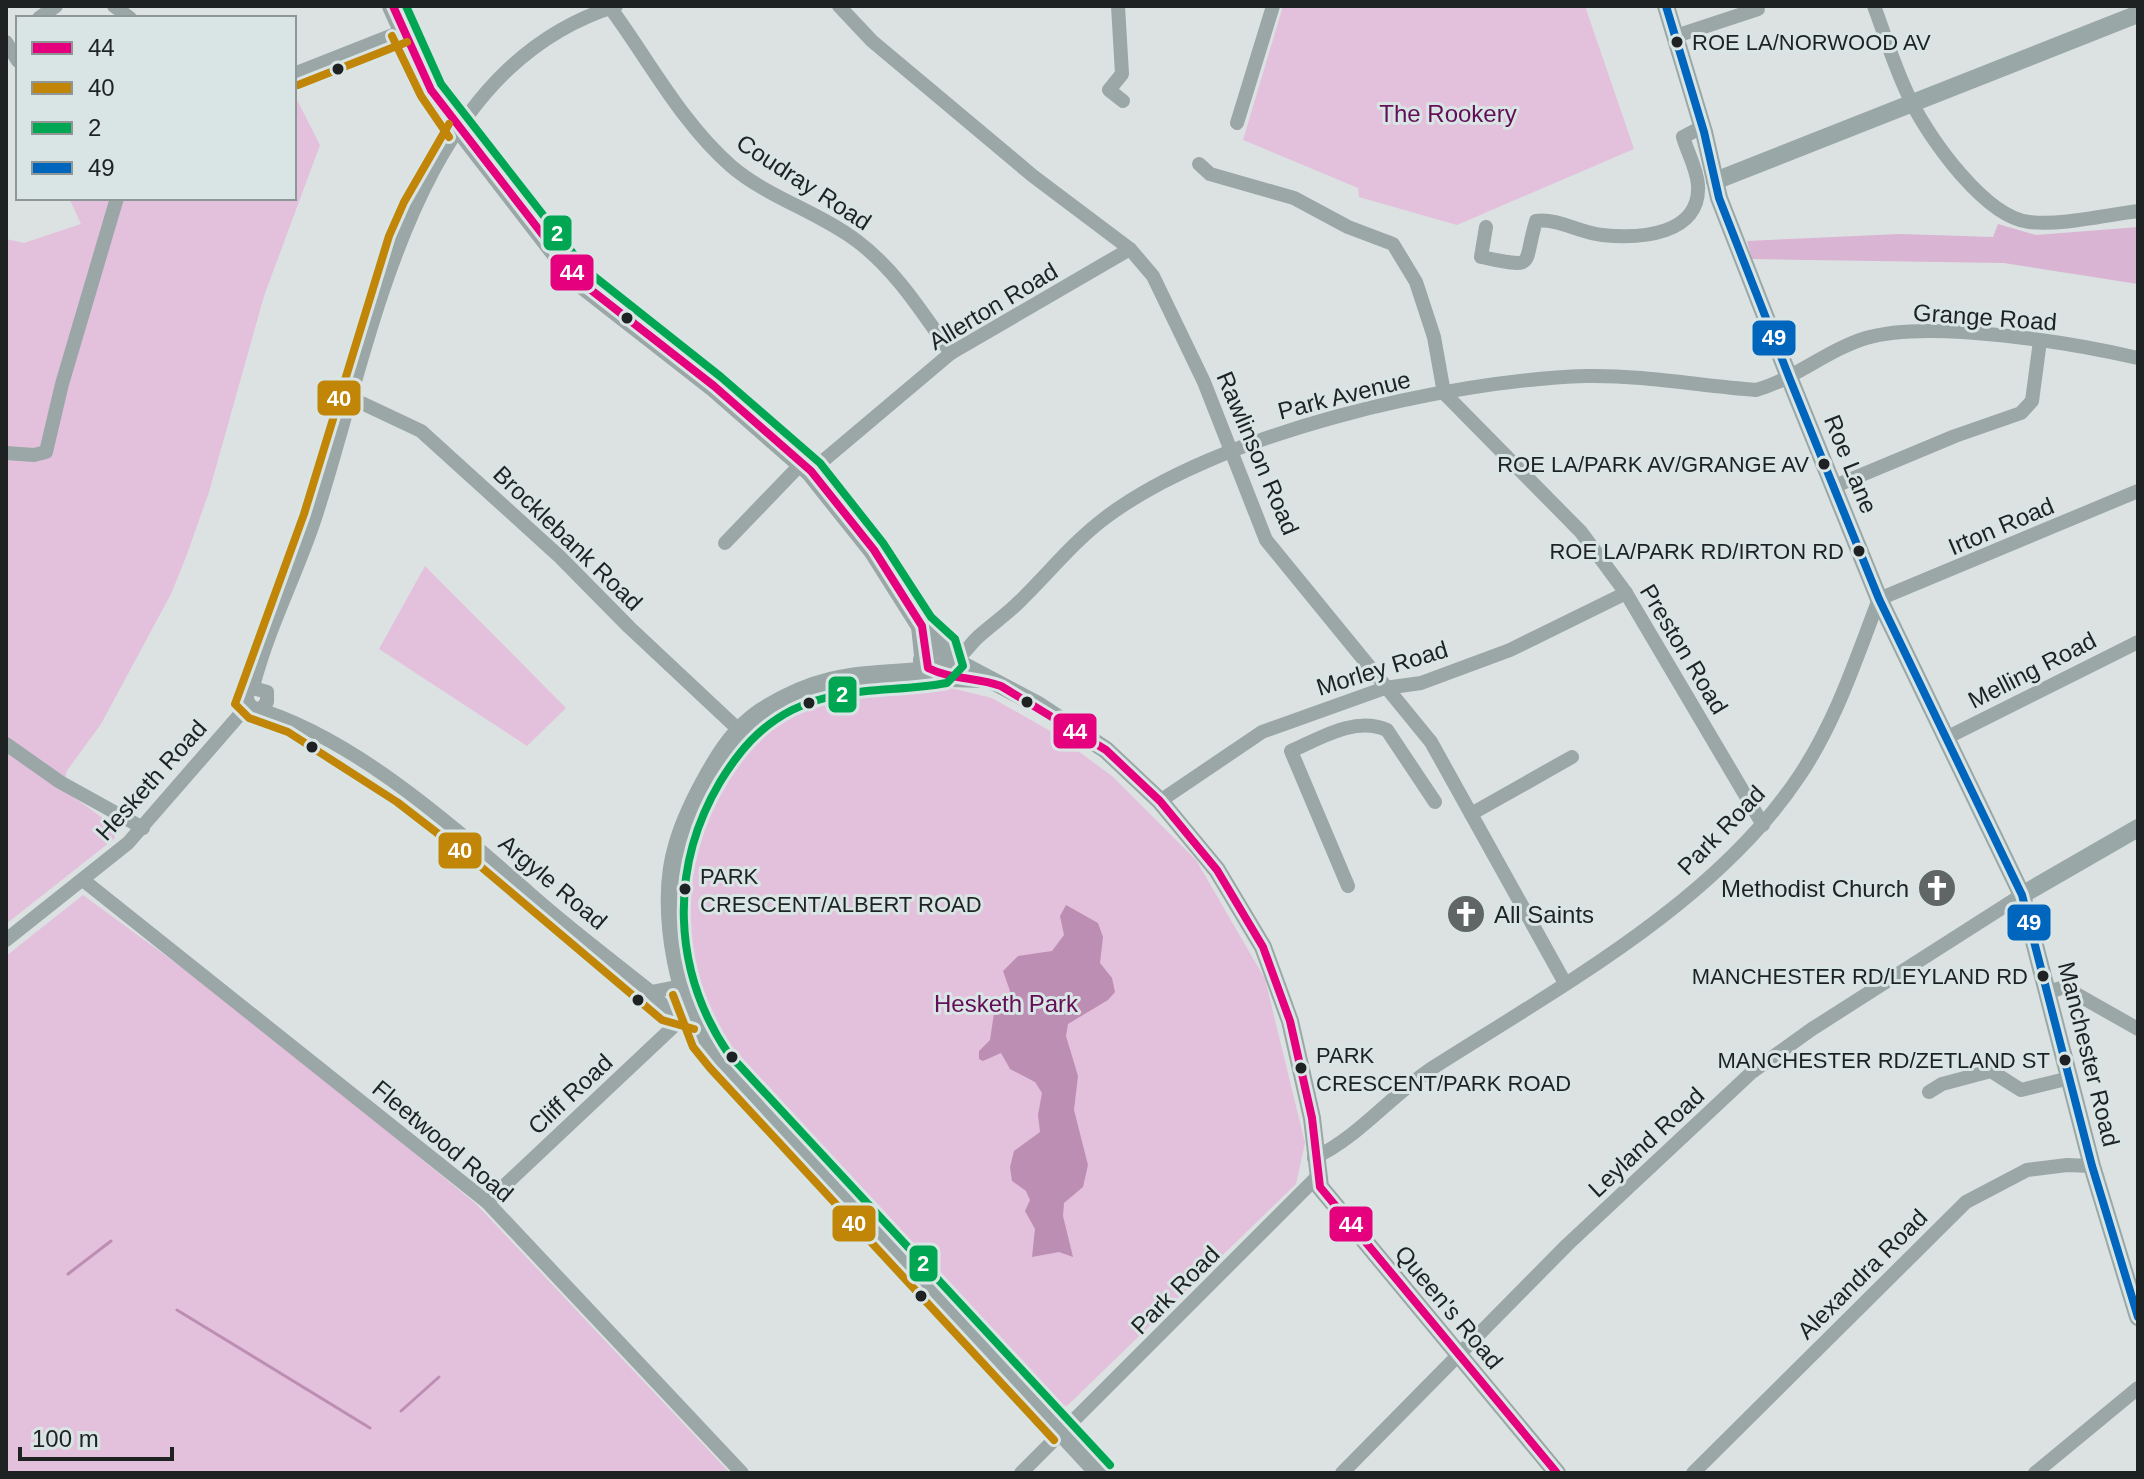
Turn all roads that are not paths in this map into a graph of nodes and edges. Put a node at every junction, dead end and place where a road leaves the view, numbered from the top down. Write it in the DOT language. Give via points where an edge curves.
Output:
graph roads {
  1 [pos="393,6"];
  2 [pos="839,6"];
  3 [pos="1118,6"];
  4 [pos="1273,6"];
  5 [pos="1666,6"];
  6 [pos="1874,6"];
  7 [pos="612,7"];
  8 [pos="1758,9"];
  9 [pos="2138,14"];
  10 [pos="403,31"];
  11 [pos="1676,36"];
  12 [pos="296,73"];
  13 [pos="1123,101"];
  14 [pos="1912,104"];
  15 [pos="1237,123"];
  16 [pos="1703,129"];
  17 [pos="459,130"];
  18 [pos="1197,165"];
  19 [pos="1741,172"];
  20 [pos="1715,181"];
  21 [pos="116,200"];
  22 [pos="2138,211"];
  23 [pos="1486,227"];
  24 [pos="1130,249"];
  25 [pos="2040,341"];
  26 [pos="951,353"];
  27 [pos="2138,358"];
  28 [pos="1789,377"];
  29 [pos="1444,393"];
  30 [pos="351,398"];
  31 [pos="6,453"];
  32 [pos="1229,453"];
  33 [pos="806,467"];
  34 [pos="1835,486"];
  35 [pos="2138,491"];
  36 [pos="725,543"];
  37 [pos="1626,593"];
  38 [pos="1879,599"];
  39 [pos="2138,642"];
  40 [pos="939,658"];
  41 [pos="1385,688"];
  42 [pos="1329,705"];
  43 [pos="255,706"];
  44 [pos="1276,726"];
  45 [pos="1338,730"];
  46 [pos="740,731"];
  47 [pos="1946,738"];
  48 [pos="6,744"];
  49 [pos="1291,751"];
  50 [pos="1572,757"];
  51 [pos="1449,775"];
  52 [pos="1426,788"];
  53 [pos="1160,801"];
  54 [pos="1435,802"];
  55 [pos="1471,814"];
  56 [pos="1763,825"];
  57 [pos="143,828"];
  58 [pos="2138,828"];
  59 [pos="83,880"];
  60 [pos="1348,886"];
  61 [pos="2022,895"];
  62 [pos="6,940"];
  63 [pos="1565,983"];
  64 [pos="682,986"];
  65 [pos="651,992"];
  66 [pos="2049,992"];
  67 [pos="686,1016"];
  68 [pos="2138,1029"];
  69 [pos="2070,1078"];
  70 [pos="1929,1092"];
  71 [pos="2092,1166"];
  72 [pos="1316,1168"];
  73 [pos="487,1202"];
  74 [pos="2138,1317"];
  75 [pos="1459,1357"];
  76 [pos="2138,1388"];
  77 [pos="1063,1432"];
  78 [pos="742,1473"];
  79 [pos="1021,1473"];
  80 [pos="1101,1473"];
  81 [pos="1342,1473"];
  82 [pos="1557,1473"];
  83 [pos="1693,1473"];
  84 [pos="2035,1473"];
  1 -- 10 [label="highway"];
  2 -- 24 [label="street, Rawlinson Road" via="872,41 1033,176"];
  3 -- 13 [label="street" via="1122,74 1109,90"];
  4 -- 15 [label="street"];
  5 -- 11 [label="main road, Roe Lane"];
  6 -- 14 [label="street"];
  7 -- 17 [label="street" via="570,23 528,53"];
  7 -- 26 [label="street, Coudray Road" via="705,140 734,168 857,241 901,282"];
  8 -- 11 [label="street"];
  9 -- 14 [label="main road"];
  10 -- 12 [label="street"];
  10 -- 17 [label="highway" via="431,90"];
  11 -- 16 [label="main road, Roe Lane"];
  14 -- 19 [label="main road"];
  14 -- 22 [label="street" via="1956,169 2006,214 2028,222"];
  16 -- 19 [label="main road" via="1723,162"];
  16 -- 20 [label="main road, Roe Lane"];
  16 -- 23 [label="street" via="1683,137 1698,184 1685,221 1669,231 1602,235 1547,219 1536,221 1531,254 1517,264 1481,257"];
  17 -- 30 [label="street" via="400,240"];
  17 -- 33 [label="highway" via="577,279 714,386"];
  18 -- 29 [label="street" via="1234,183 1294,198 1393,244 1416,282 1434,337"];
  19 -- 20 [label="main road"];
  20 -- 28 [label="main road, Roe Lane"];
  21 -- 31 [label="street" via="46,452"];
  24 -- 26 [label="street, Allerton Road"];
  24 -- 32 [label="street, Rawlinson Road" via="1170,308"];
  25 -- 27 [label="street, Grange Road"];
  25 -- 28 [label="street, Grange Road" via="1890,332 1863,339"];
  25 -- 34 [label="street" via="2032,401 2021,413"];
  26 -- 33 [label="street, Allerton Road"];
  28 -- 29 [label="street, Park Avenue" via="1756,390 1591,376"];
  28 -- 34 [label="main road, Roe Lane"];
  29 -- 32 [label="street, Park Avenue" via="1331,419"];
  29 -- 37 [label="street, Preston Road" via="1581,532"];
  30 -- 43 [label="street" via="315,518 247,695"];
  30 -- 46 [label="street, Brocklebank Road" via="421,431"];
  32 -- 40 [label="street, Park Avenue" via="1139,495 1106,517 974,641"];
  32 -- 41 [label="street, Rawlinson Road" via="1266,540"];
  33 -- 36 [label="street, Allerton Road"];
  33 -- 40 [label="highway" via="874,550"];
  34 -- 38 [label="main road, Roe Lane"];
  35 -- 38 [label="street, Irton Road"];
  37 -- 41 [label="street, Morley Road" via="1510,650 1421,683"];
  37 -- 56 [label="street, Preston Road"];
  38 -- 47 [label="main road, Roe Lane"];
  38 -- 56 [label="street, Park Road" via="1835,715 1801,775"];
  39 -- 47 [label="street, Melling Road"];
  40 -- 46 [label="highway" via="901,675 824,682"];
  40 -- 53 [label="main road, Queen's Road" via="973,669 982,679 1038,705 1106,750"];
  41 -- 42 [label="street, Morley Road"];
  41 -- 51 [label="street, Rawlinson Road" via="1431,742"];
  42 -- 44 [label="street, Morley Road"];
  42 -- 45 [label="street"];
  43 -- 57 [label="street, Hesketh Road"];
  43 -- 65 [label="street, Argyle Road" via="336,746 414,798"];
  44 -- 49 [label="street"];
  44 -- 53 [label="street, Morley Road"];
  45 -- 49 [label="street"];
  45 -- 52 [label="street" via="1376,725 1387,730"];
  46 -- 64 [label="highway" via="707,782 677,849 675,943"];
  47 -- 61 [label="main road, Roe Lane"];
  48 -- 57 [label="street" via="60,782"];
  49 -- 60 [label="street"];
  50 -- 55 [label="street"];
  51 -- 52 [label="street"];
  51 -- 55 [label="street, Rawlinson Road"];
  52 -- 54 [label="street"];
  53 -- 72 [label="main road, Queen's Road" via="1217,870 1263,947 1290,1021 1312,1118"];
  55 -- 63 [label="street, Rawlinson Road"];
  56 -- 63 [label="street, Park Road" via="1705,885"];
  57 -- 59 [label="street, Hesketh Road"];
  58 -- 61 [label="main road"];
  59 -- 62 [label="street, Hesketh Road"];
  59 -- 73 [label="street, Fleetwood Road"];
  61 -- 66 [label="main road, Manchester Road"];
  61 -- 75 [label="street, Leyland Road" via="1752,1072 1567,1245"];
  63 -- 72 [label="street, Park Road" via="1405,1085"];
  64 -- 65 [label="street"];
  64 -- 67 [label="highway"];
  65 -- 67 [label="street, Argyle Road" via="661,1004"];
  66 -- 68 [label="street" via="2064,987"];
  66 -- 69 [label="main road, Manchester Road"];
  67 -- 73 [label="street, Cliff Road"];
  67 -- 77 [label="highway" via="719,1060"];
  69 -- 70 [label="street" via="2021,1090 1991,1071"];
  69 -- 71 [label="main road, Manchester Road"];
  71 -- 74 [label="main road, Manchester Road"];
  71 -- 83 [label="street, Alexandra Road" via="2027,1170 1966,1202"];
  72 -- 75 [label="main road, Queen's Road" via="1331,1205"];
  72 -- 77 [label="street, Park Road"];
  73 -- 78 [label="street, Fleetwood Road"];
  75 -- 81 [label="street, Leyland Road"];
  75 -- 82 [label="main road, Queen's Road"];
  76 -- 84 [label="street"];
  77 -- 79 [label="street, Park Road"];
  77 -- 80 [label="highway"];
}
